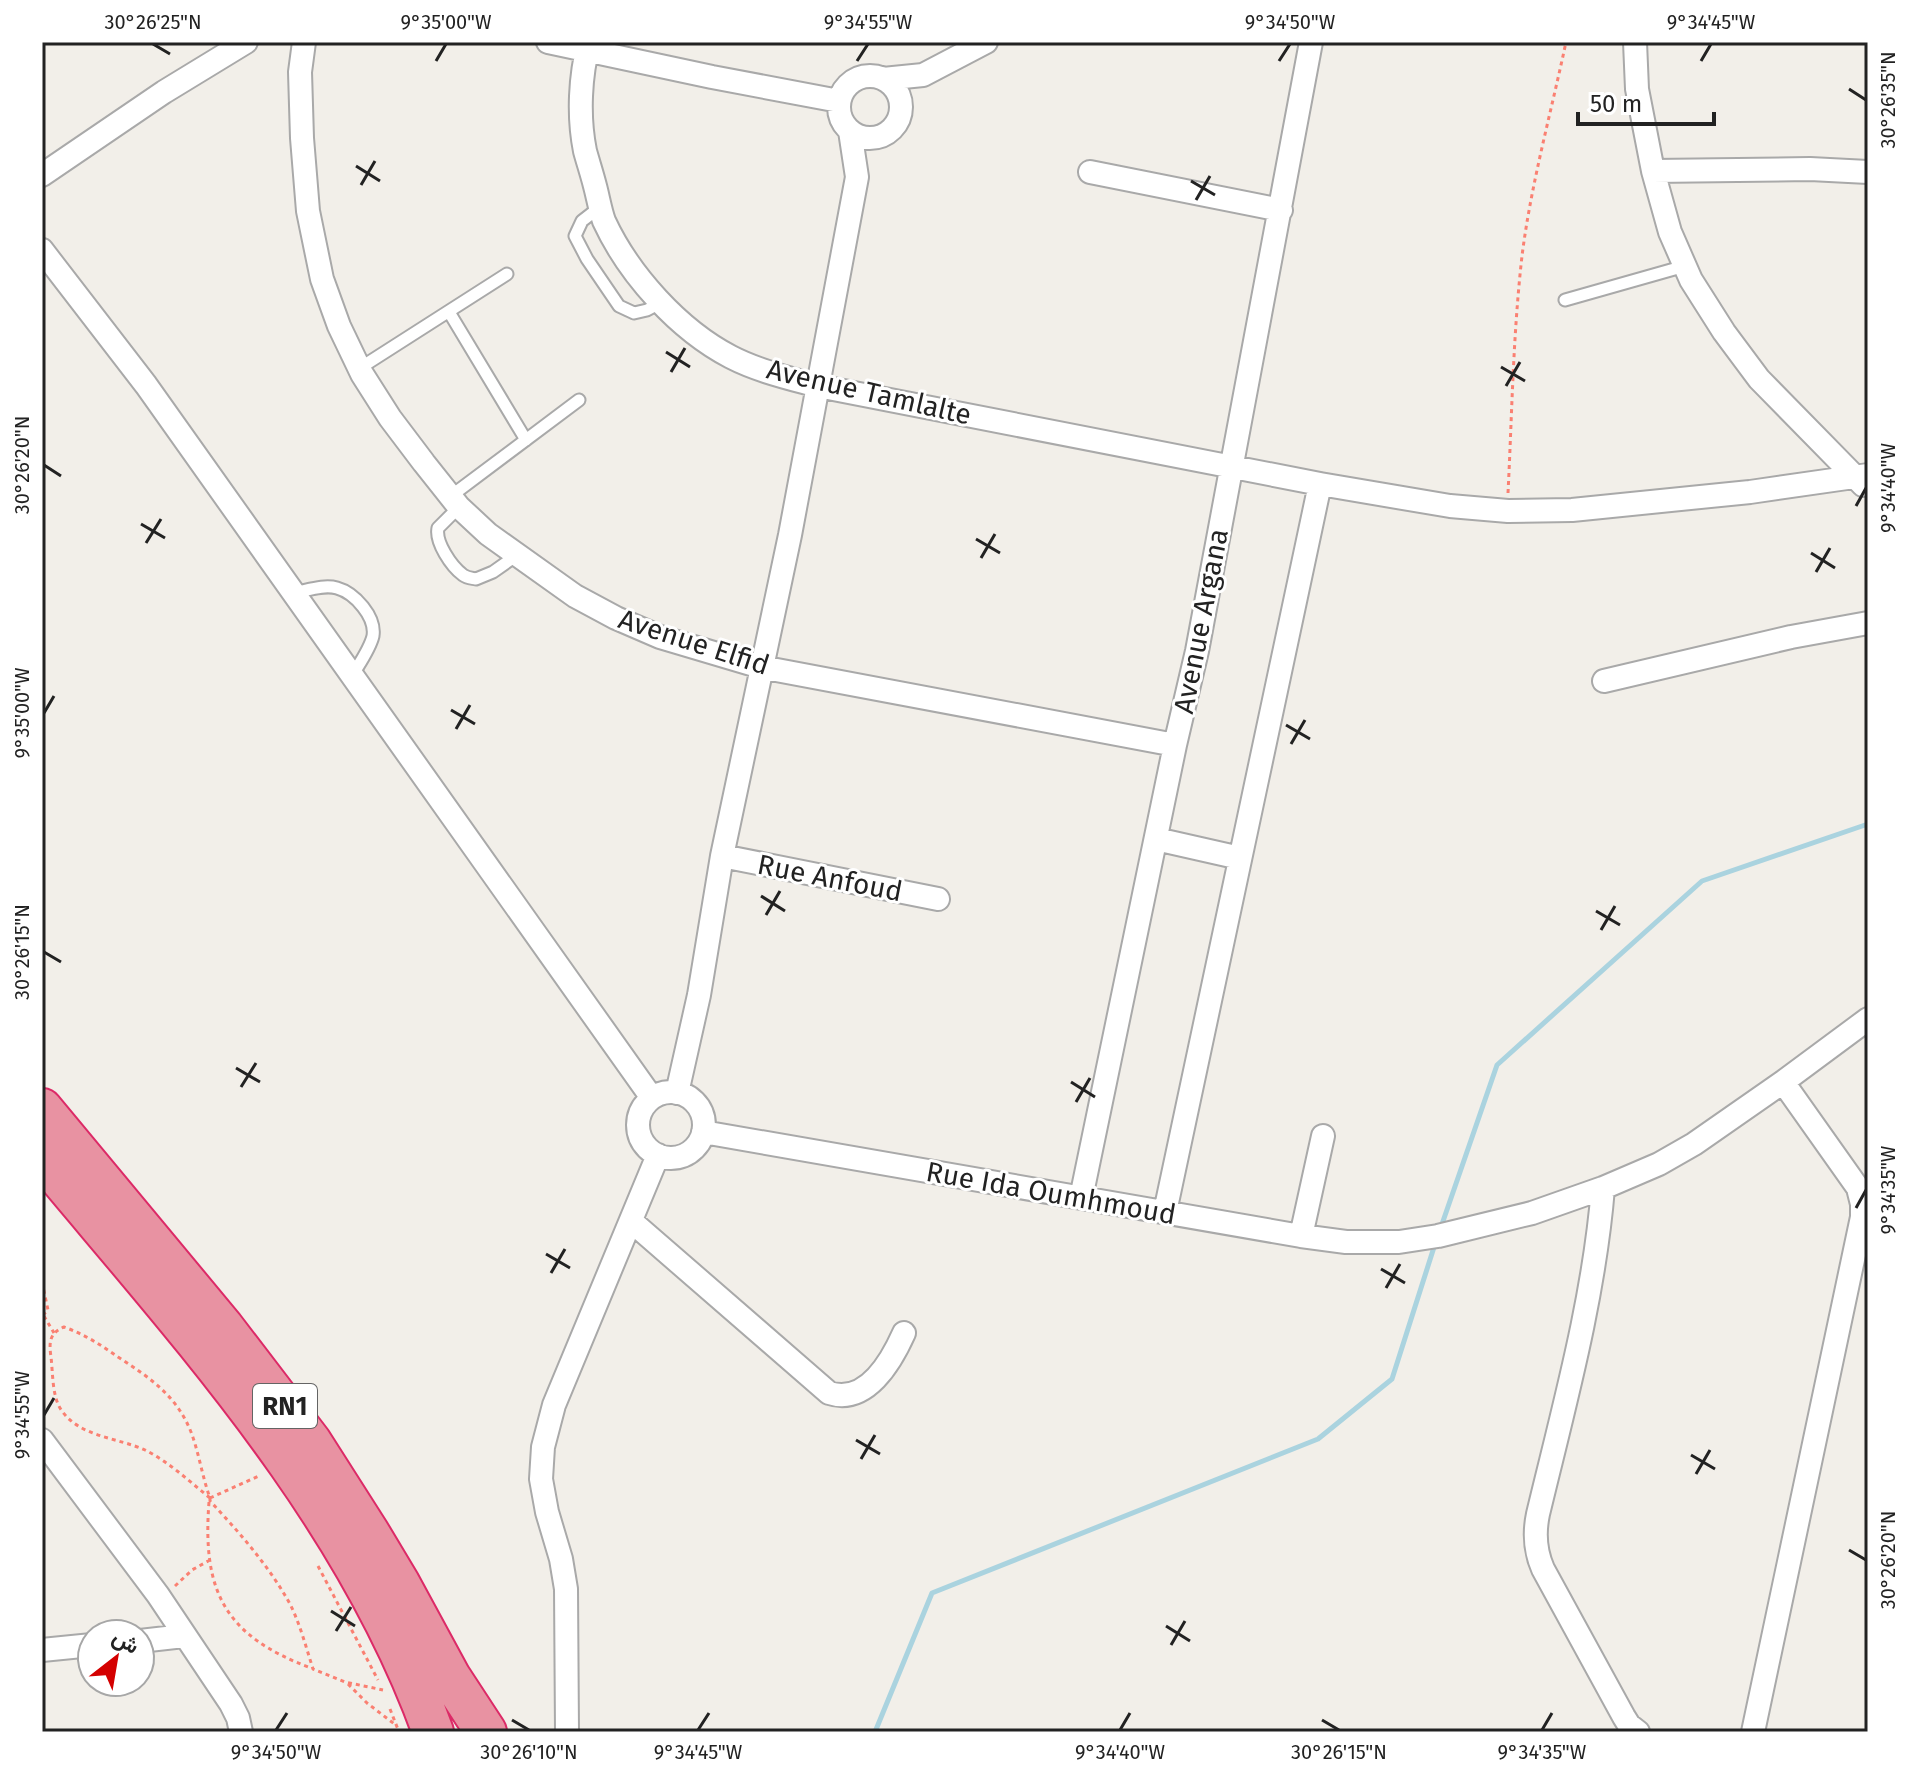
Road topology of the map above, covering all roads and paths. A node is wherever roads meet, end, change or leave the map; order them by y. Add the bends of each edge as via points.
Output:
1 (246, 42) edge
2 (304, 42) edge
3 (548, 42) edge
4 (986, 42) edge
5 (1311, 42) edge
6 (1566, 42) edge
7 (1635, 42) edge
8 (588, 46) edge
9 (923, 75) junction
10 (883, 79) junction
11 (839, 101) junction
12 (901, 108) junction
13 (850, 131) junction
14 (880, 137) junction
15 (1653, 171) junction
16 (1090, 172) dead end
17 (1868, 172) edge
18 (42, 175) edge
19 (857, 177) junction
20 (600, 206) junction
21 (1281, 210) junction
22 (42, 250) edge
23 (1685, 266) junction
24 (507, 274) dead end
25 (1565, 300) dead end
26 (662, 302) junction
27 (449, 312) junction
28 (360, 368) junction
29 (818, 386) junction
30 (579, 400) dead end
31 (526, 440) junction
32 (1231, 467) junction
33 (1864, 481) edge
34 (1320, 484) junction
35 (455, 501) junction
36 (1508, 511) junction
37 (517, 555) junction
38 (292, 593) junction
39 (1868, 623) edge
40 (761, 667) junction
41 (352, 676) junction
42 (1604, 681) dead end
43 (1175, 745) junction
44 (1156, 839) junction
45 (722, 856) junction
46 (1240, 858) junction
47 (938, 899) dead end
48 (1868, 1019) edge
49 (1783, 1082) junction
50 (677, 1093) junction
51 (652, 1098) junction
52 (42, 1109) edge
53 (703, 1132) junction
54 (1323, 1136) dead end
55 (658, 1155) junction
56 (42, 1157) edge
57 (1603, 1188) junction
58 (1081, 1198) junction
59 (1165, 1212) junction
60 (631, 1221) junction
61 (1301, 1236) junction
62 (42, 1282) edge
63 (43, 1316) edge
64 (54, 1333) junction
65 (904, 1333) dead end
66 (44, 1446) edge
67 (261, 1475) dead end
68 (210, 1498) junction
69 (210, 1560) junction
70 (317, 1563) dead end
71 (166, 1593) dead end
72 (184, 1636) junction
73 (156, 1639) edge
74 (76, 1647) edge
75 (42, 1650) edge
76 (313, 1669) junction
77 (450, 1677) junction
78 (345, 1682) junction
79 (387, 1702) dead end
80 (240, 1725) edge
81 (415, 1729) edge
82 (399, 1732) edge
83 (486, 1732) edge
84 (508, 1732) edge
85 (567, 1732) edge
86 (1638, 1732) edge
87 (1753, 1732) edge

1 - 18 street
2 - 28 street, Avenue Elfid via 301,125 308,211 322,279
3 - 8 street
4 - 9 street
5 - 21 street, Avenue Argana
6 - 36 path via 1522,256
7 - 15 street via 1637,89
8 - 11 street
8 - 20 street, Avenue Tamlalte via 580,118
9 - 10 street
9 - 12 street
10 - 11 street via 861,77 843,90
10 - 12 street via 893,86
11 - 13 street via 840,118
12 - 14 street via 895,126
13 - 14 street via 859,137
13 - 19 street
14 - 19 street
15 - 17 street
15 - 23 street
16 - 21 street
19 - 29 street
20 - 26 street, Avenue Tamlalte via 629,264
20 - 26 lane via 582,221 575,236 587,259 619,306 634,313
21 - 32 street, Avenue Argana
22 - 38 street via 146,385
23 - 25 lane
23 - 33 street via 1759,379
24 - 27 lane
26 - 29 street, Avenue Tamlalte via 732,357
27 - 28 lane
27 - 31 lane
28 - 35 street, Avenue Elfid via 390,418
29 - 32 street, Avenue Tamlalte
29 - 40 street
30 - 31 lane
31 - 35 lane
32 - 34 street, Avenue Tamlalte
32 - 43 street, Avenue Argana
33 - 36 street, Avenue Tamlalte via 1572,510
34 - 36 street, Avenue Tamlalte
34 - 46 street
35 - 37 street, Avenue Elfid
35 - 37 lane via 437,533 442,549 462,574 476,579
37 - 40 street, Avenue Elfid via 616,618
38 - 41 street
38 - 41 lane via 337,588 370,617 373,635
39 - 42 street
40 - 43 street, Avenue Elfid
40 - 45 street
41 - 51 street
43 - 44 street, Avenue Argana
44 - 46 street
44 - 58 street, Avenue Argana
45 - 47 street, Rue Anfoud
45 - 50 street
46 - 59 street
48 - 49 street, Rue Ida Oumhmoud
49 - 57 street, Rue Ida Oumhmoud via 1694,1144
49 - 87 street via 1858,1188 1862,1217
50 - 51 street
50 - 53 street via 696,1103
51 - 55 street via 638,1128 641,1140
52 - 77 highway, RN1 via 311,1442
53 - 55 street via 691,1152 681,1157
53 - 58 street, Rue Ida Oumhmoud
54 - 61 street
55 - 60 street
56 - 81 highway, RN1 via 239,1395 309,1493 393,1638
57 - 61 street, Rue Ida Oumhmoud via 1532,1213 1438,1236 1399,1242
57 - 86 street via 1590,1293 1535,1536 1543,1569 1624,1717
58 - 59 street, Rue Ida Oumhmoud
59 - 61 street, Rue Ida Oumhmoud
60 - 65 street via 829,1393 844,1396 864,1388 889,1361
60 - 85 street via 554,1405 543,1447 543,1494 566,1589
62 - 63 path via 48,1310
63 - 64 path
64 - 68 path via 64,1327 85,1335 150,1377 168,1395 191,1431
64 - 68 path via 49,1344 58,1404 68,1419 154,1455
66 - 72 street
67 - 68 path
68 - 69 path
68 - 76 path via 286,1598
69 - 71 path
69 - 76 path via 215,1587 238,1624 283,1656
70 - 78 path via 383,1690
72 - 73 street
72 - 80 street
74 - 75 street
76 - 78 path
77 - 83 highway, RN1
77 - 84 highway via 488,1704
78 - 81 path via 367,1703
79 - 81 path
81 - 82 path

